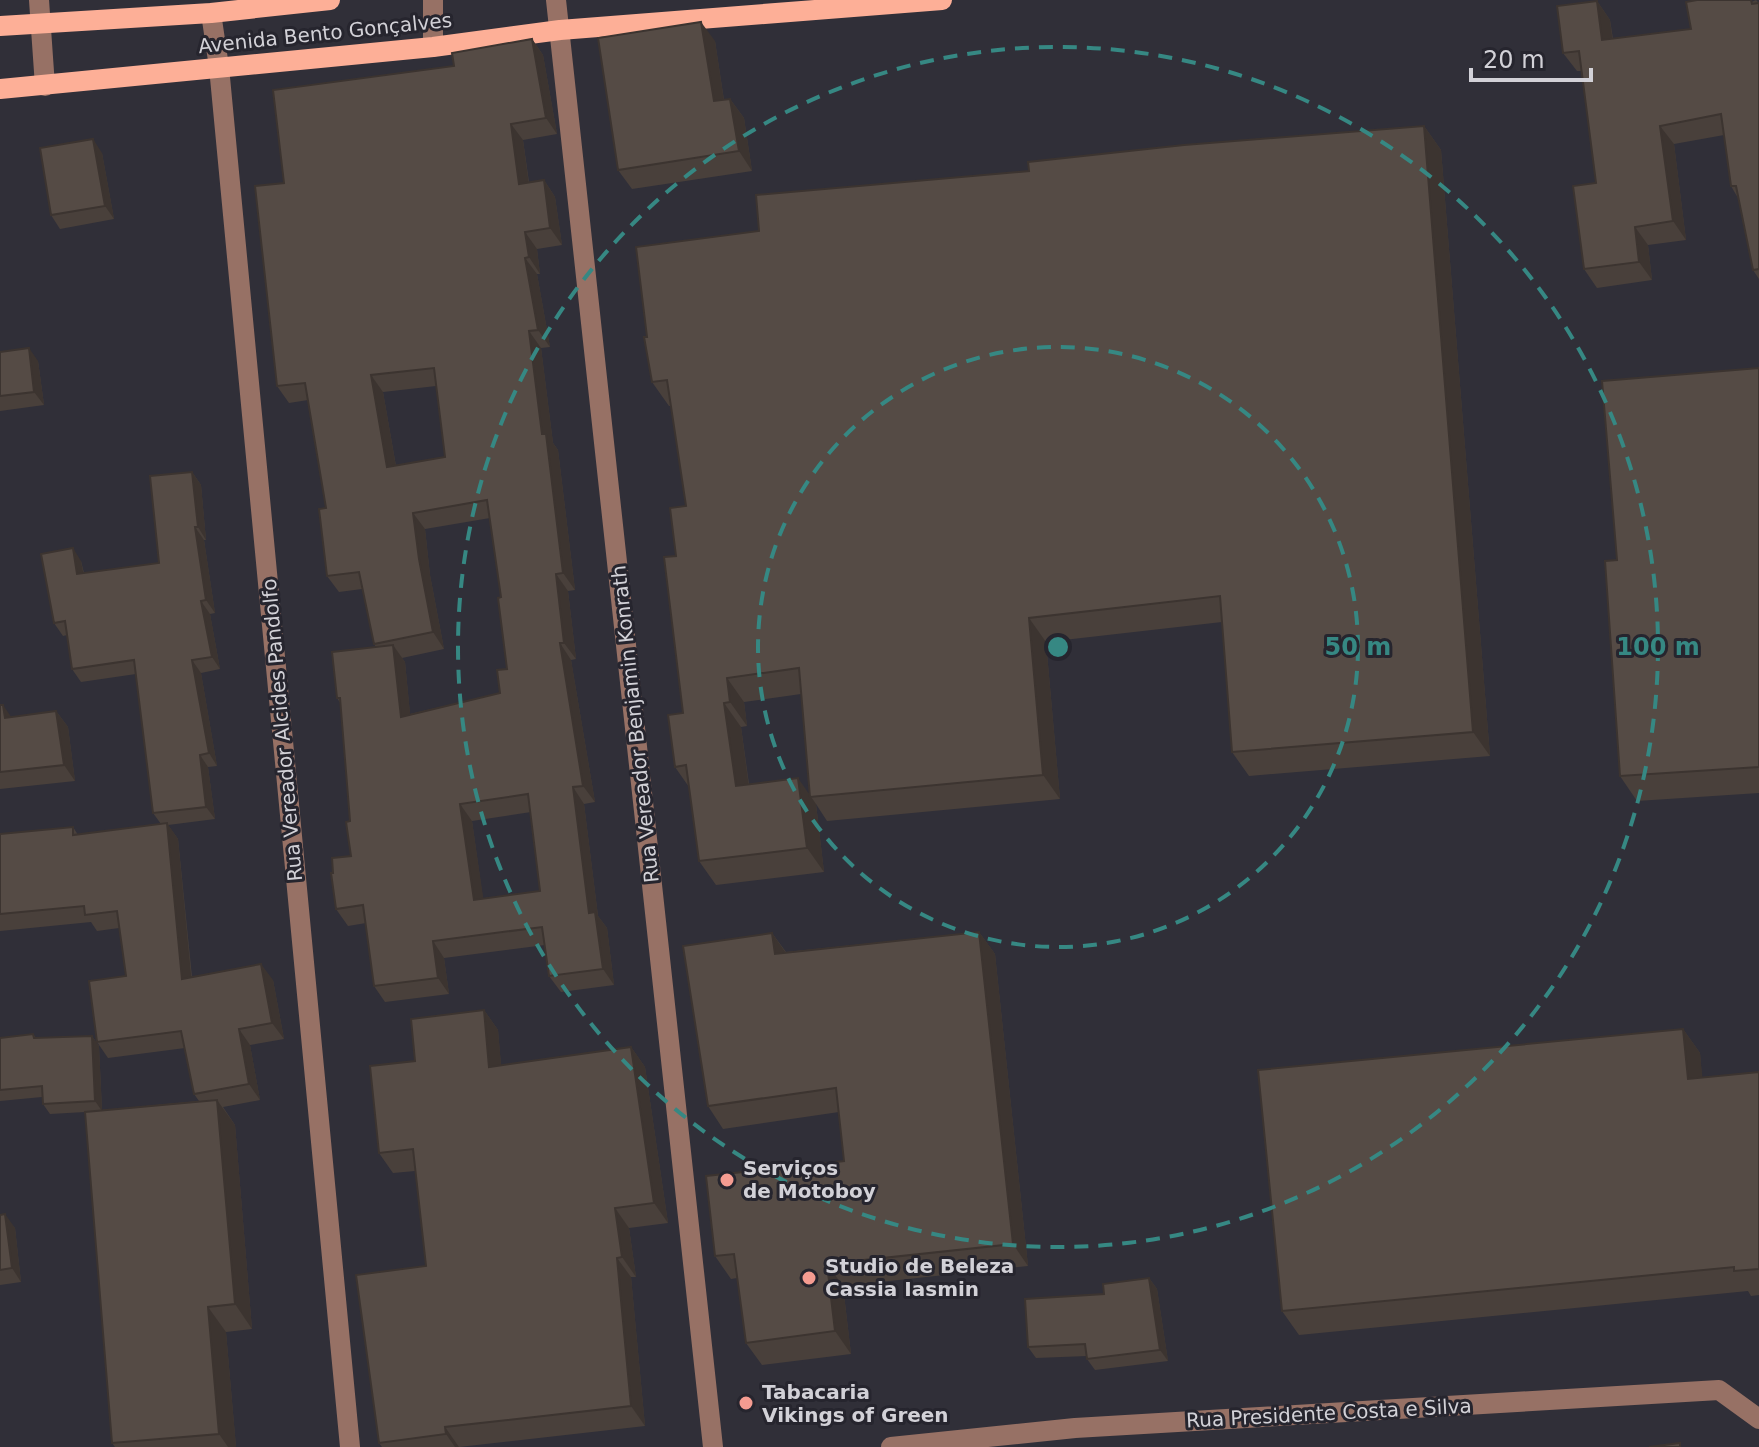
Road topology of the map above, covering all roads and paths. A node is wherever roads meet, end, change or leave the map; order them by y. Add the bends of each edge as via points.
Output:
1 (39, 0) edge
2 (330, 0) edge
3 (433, 0) edge
4 (556, 0) edge
5 (942, 0) edge
6 (858, 3) edge
7 (211, 13) junction
8 (40, 22) junction
9 (0, 26) edge
10 (560, 30) junction
11 (433, 47) junction
12 (219, 67) junction
13 (45, 86) junction
14 (0, 89) edge
15 (1759, 1419) edge
16 (1076, 1438) edge
17 (350, 1447) edge
18 (713, 1447) edge
19 (891, 1447) edge

1 - 8 street
2 - 7 main road, Avenida Bento Gonçalves
3 - 11 street
4 - 10 street, Rua Vereador Benjamin Konrath
5 - 6 main road, Avenida Bento Gonçalves
6 - 10 main road, Avenida Bento Gonçalves
7 - 8 main road, Avenida Bento Gonçalves
7 - 12 street, Rua Vereador Alcides Pandolfo
8 - 9 main road, Avenida Bento Gonçalves
8 - 13 street
10 - 11 main road, Avenida Bento Gonçalves
10 - 18 street, Rua Vereador Benjamin Konrath
11 - 12 main road, Avenida Bento Gonçalves
12 - 13 main road, Avenida Bento Gonçalves
12 - 17 street, Rua Vereador Alcides Pandolfo
13 - 14 main road, Avenida Bento Gonçalves
15 - 16 street, Rua Presidente Costa e Silva via 1719,1390
16 - 19 street, Rua Presidente Costa e Silva

